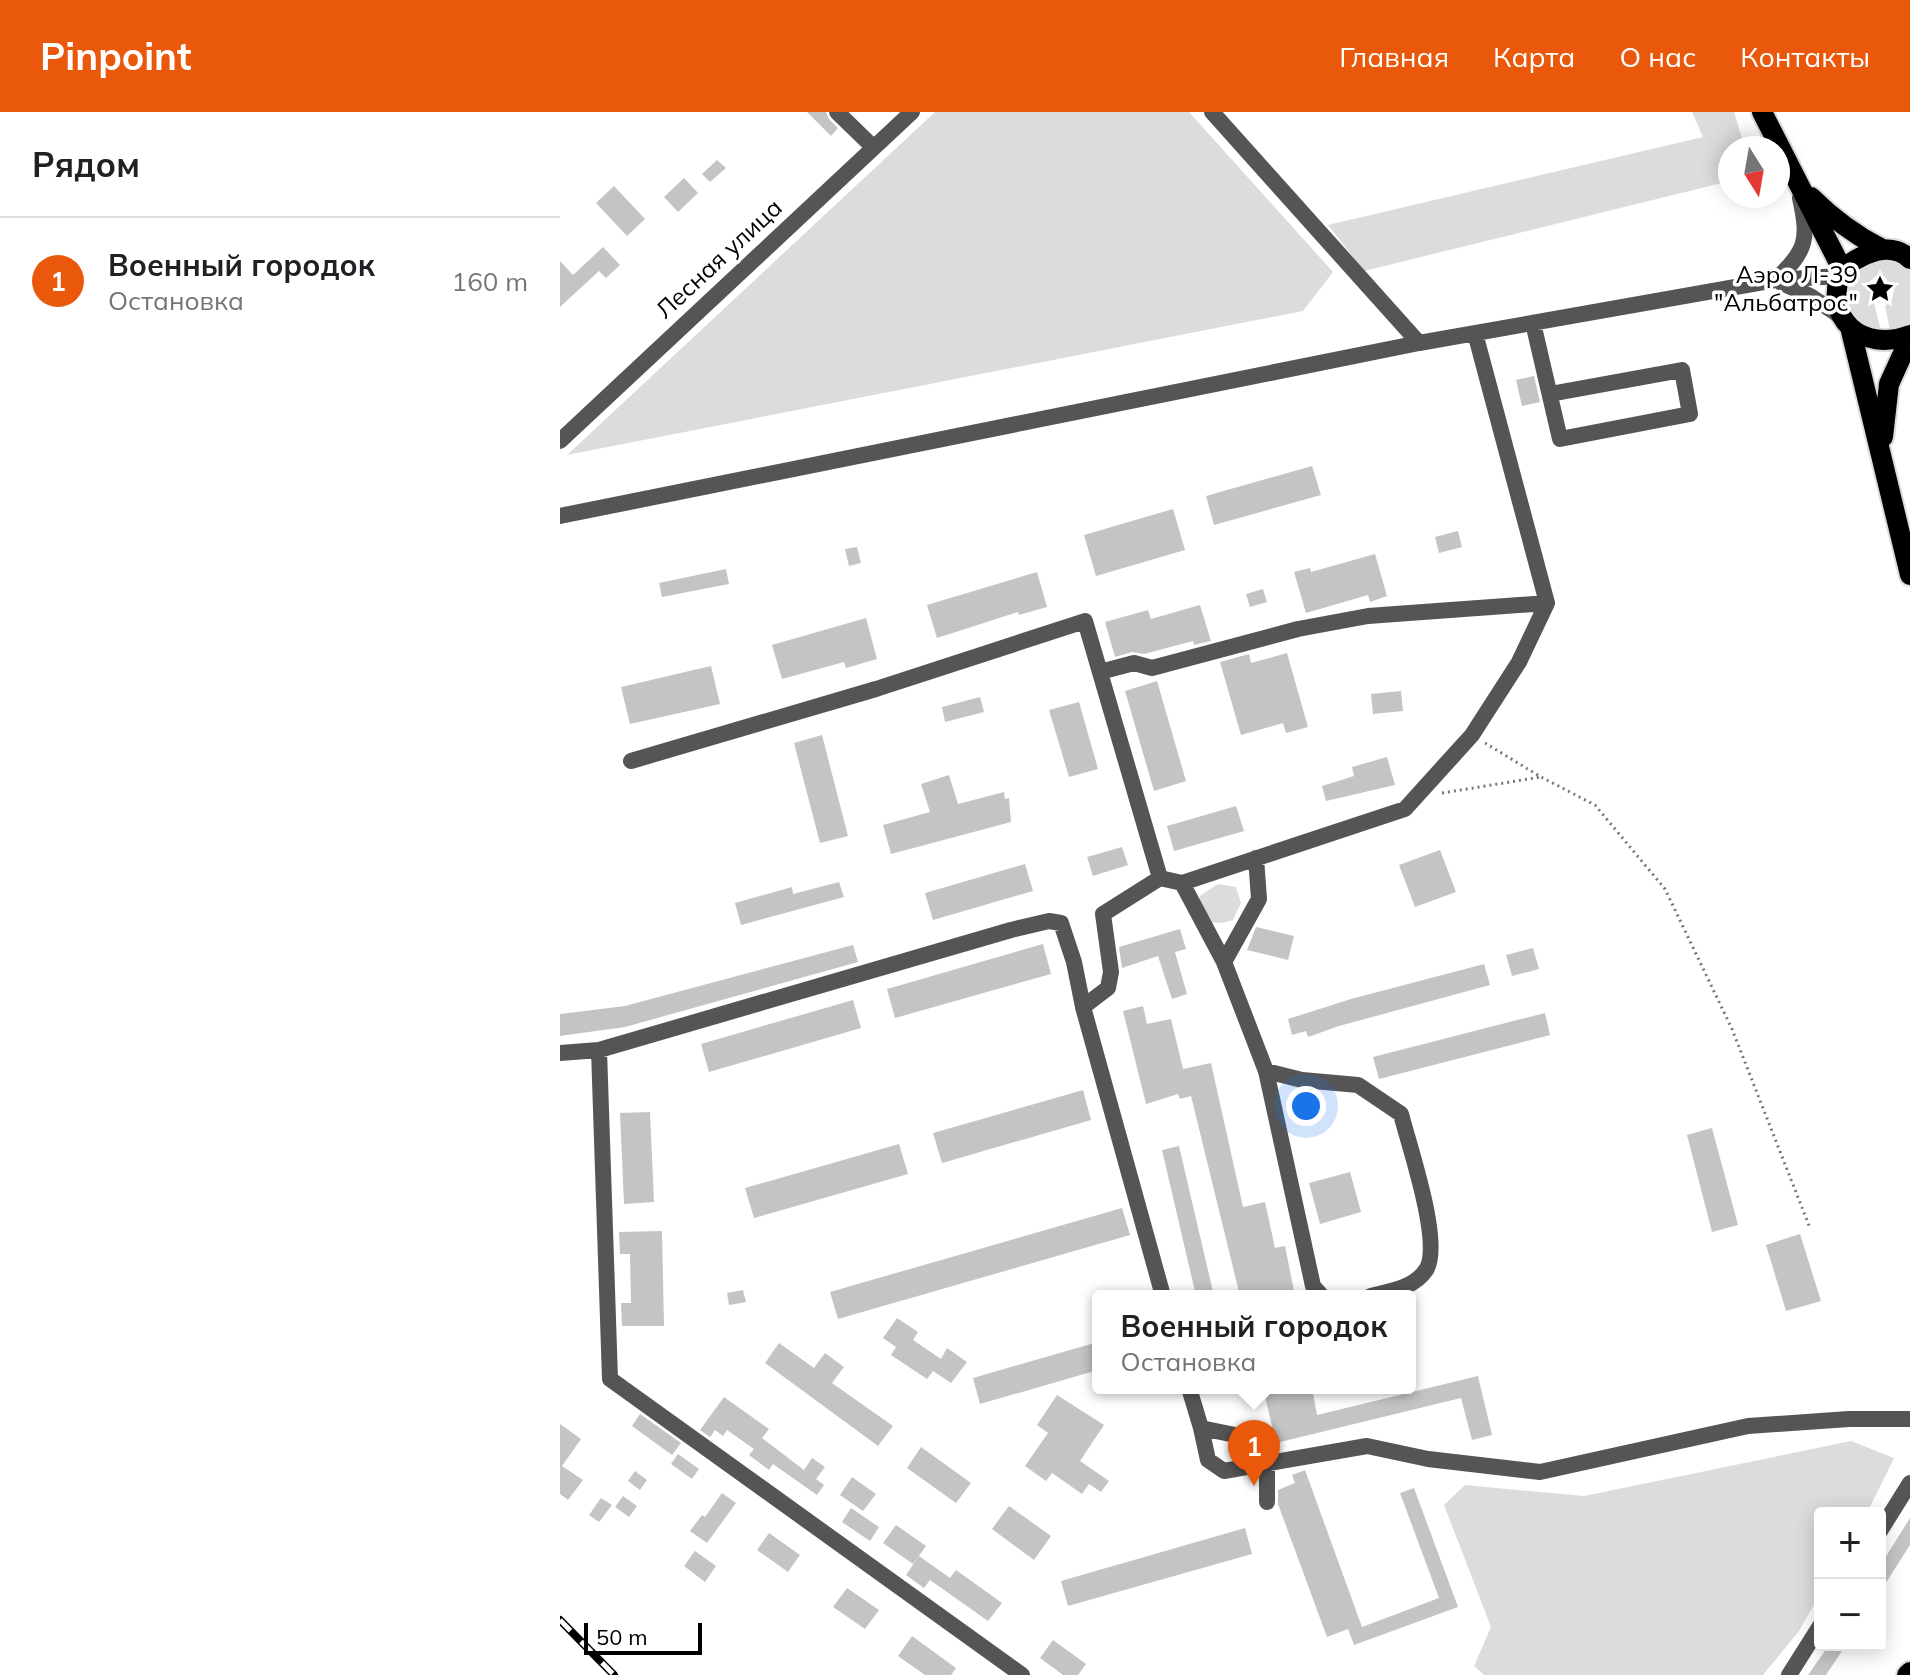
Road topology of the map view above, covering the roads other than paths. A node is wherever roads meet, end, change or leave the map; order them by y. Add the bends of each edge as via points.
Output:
1 (837, 112) edge
2 (912, 112) edge
3 (1212, 112) edge
4 (1762, 112) edge
5 (873, 147) junction
6 (1797, 183) junction
7 (1882, 249) junction
8 (1908, 255) edge
9 (1840, 272) junction
10 (1775, 280) junction
11 (1533, 323) junction
12 (1847, 324) junction
13 (1475, 333) junction
14 (1910, 336) edge
15 (1419, 343) junction
16 (1550, 394) junction
17 (560, 441) edge
18 (1881, 456) junction
19 (560, 516) edge
20 (1910, 575) edge
21 (1547, 603) junction
22 (1100, 672) junction
23 (631, 761) dead end
24 (1256, 858) junction
25 (1160, 878) junction
26 (1182, 883) junction
27 (1224, 962) junction
28 (1083, 1007) junction
29 (599, 1050) junction
30 (560, 1053) edge
31 (1266, 1071) junction
32 (1161, 1290) edge
33 (1317, 1290) edge
34 (1398, 1290) edge
35 (1191, 1394) edge
36 (1910, 1419) edge
37 (1201, 1428) junction
38 (1267, 1463) junction
39 (1910, 1483) edge
40 (1267, 1502) dead end
41 (1886, 1521) edge
42 (1814, 1635) edge
43 (1022, 1675) edge
44 (1789, 1675) edge

1 - 5 street
2 - 5 street, Лесная улица
3 - 15 street
4 - 6 main road
5 - 17 street, Лесная улица
6 - 7 main road via 1826,212
6 - 9 main road
6 - 10 street via 1807,229 1803,250
7 - 8 main road
7 - 9 main road via 1859,256
9 - 10 street
9 - 12 main road via 1836,297
10 - 11 street
10 - 12 street via 1810,296
11 - 13 street
11 - 16 street
12 - 14 main road via 1872,341
12 - 18 main road
13 - 15 street
13 - 21 street
14 - 18 main road via 1889,384
15 - 19 street
16 - 16 street via 1560,439 1690,414 1682,370
18 - 20 main road
21 - 22 street via 1368,616 1152,668 1134,663
21 - 24 street via 1519,662 1472,735 1405,809
22 - 23 street via 1085,621
22 - 25 street
24 - 26 street
24 - 27 street via 1259,899
25 - 26 street
25 - 28 street via 1103,914 1111,972 1108,988
26 - 27 street
27 - 31 street
28 - 29 street via 1061,923 1049,921
28 - 32 street
29 - 30 street
29 - 43 street via 610,1379
31 - 33 street
31 - 34 street via 1358,1085 1401,1114 1430,1228 1431,1258 1425,1271
35 - 37 street
36 - 38 street via 1748,1426 1540,1472 1367,1446
37 - 38 street via 1235,1435
37 - 38 street via 1208,1460 1224,1471
38 - 40 street
39 - 41 street
42 - 44 street

